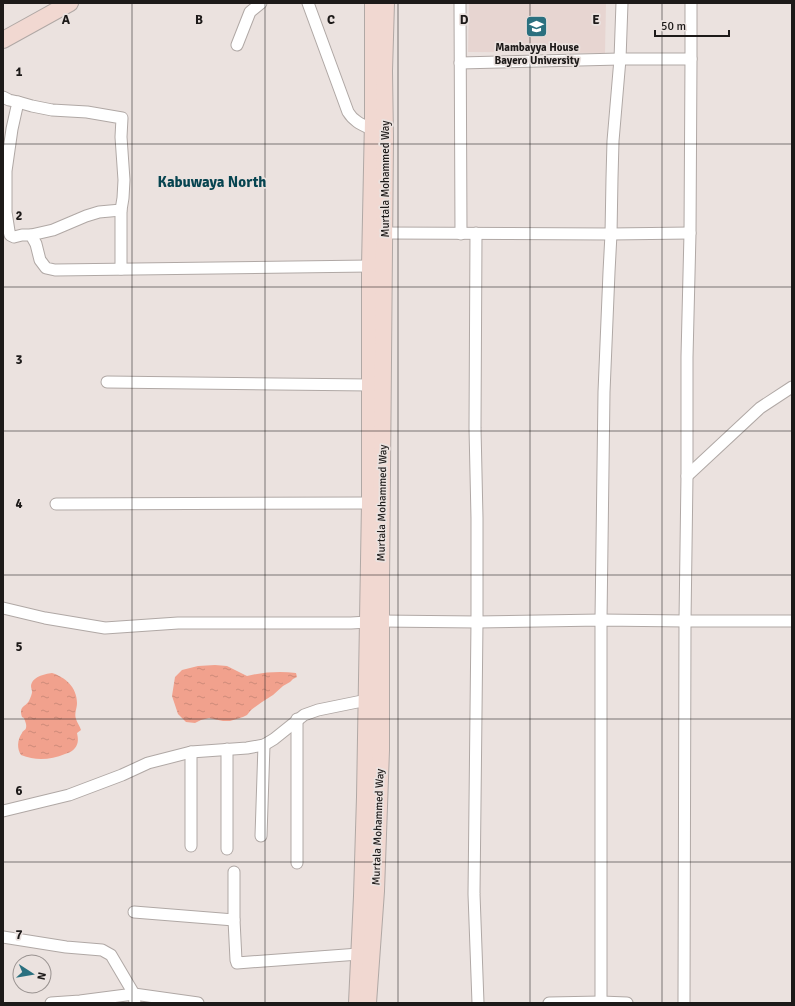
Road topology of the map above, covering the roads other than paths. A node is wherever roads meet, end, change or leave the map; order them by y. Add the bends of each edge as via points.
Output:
1 (70, 3) edge
2 (261, 3) edge
3 (308, 3) edge
4 (373, 3) edge
5 (386, 3) edge
6 (460, 3) edge
7 (622, 3) edge
8 (691, 3) edge
9 (3, 40) edge
10 (237, 45) dead end
11 (620, 59) junction
12 (691, 59) junction
13 (460, 63) junction
14 (3, 97) edge
15 (18, 102) junction
16 (373, 130) junction
17 (121, 210) junction
18 (384, 233) junction
19 (476, 233) junction
20 (690, 233) junction
21 (461, 234) junction
22 (611, 234) junction
23 (32, 236) junction
24 (370, 266) junction
25 (121, 269) junction
26 (107, 382) dead end
27 (370, 385) junction
28 (792, 387) edge
29 (687, 476) junction
30 (370, 503) junction
31 (56, 504) dead end
32 (3, 608) edge
33 (601, 620) junction
34 (374, 621) junction
35 (792, 621) edge
36 (477, 622) junction
37 (685, 622) junction
38 (367, 700) junction
39 (297, 719) junction
40 (264, 745) junction
41 (227, 749) junction
42 (191, 752) junction
43 (3, 811) edge
44 (261, 836) dead end
45 (191, 846) dead end
46 (227, 849) dead end
47 (297, 863) dead end
48 (234, 872) dead end
49 (134, 912) dead end
50 (234, 920) junction
51 (3, 937) edge
52 (358, 954) junction
53 (134, 999) edge
54 (601, 1002) edge
55 (51, 1003) edge
56 (198, 1003) edge
57 (356, 1003) edge
58 (368, 1003) edge
59 (478, 1003) edge
60 (549, 1003) edge
61 (627, 1003) edge
62 (684, 1003) edge

1 - 9 main road
2 - 10 street via 250,12
3 - 16 street via 348,112 356,122
4 - 16 main road, Murtala Mohammed Way
5 - 18 main road, Murtala Mohammed Way
6 - 13 street
7 - 11 street
8 - 12 street
11 - 12 street
11 - 13 street
11 - 22 street via 613,141
12 - 20 street
13 - 21 street
14 - 15 street
15 - 17 street via 52,110 88,112 122,118 124,198
15 - 23 street via 6,171 6,212 10,235
16 - 24 main road, Murtala Mohammed Way
17 - 23 street via 86,216
17 - 25 street
18 - 21 street
18 - 34 main road, Murtala Mohammed Way via 381,583
19 - 21 street
19 - 22 street
19 - 36 street
20 - 22 street
20 - 29 street
22 - 33 street via 604,392
23 - 25 street via 40,260 46,268
24 - 25 street
24 - 27 main road, Murtala Mohammed Way
26 - 27 street
27 - 30 main road, Murtala Mohammed Way
28 - 29 street via 760,408
29 - 37 street
30 - 31 street
30 - 34 main road, Murtala Mohammed Way
32 - 34 street via 105,628 178,623
33 - 36 street
33 - 37 street
33 - 54 street
34 - 36 street
34 - 38 main road, Murtala Mohammed Way
34 - 58 main road, Murtala Mohammed Way via 381,750 376,891
35 - 37 street
36 - 59 street via 474,894
37 - 62 street
38 - 39 street via 318,710
38 - 52 main road, Murtala Mohammed Way
39 - 40 street
39 - 47 street
40 - 41 street
40 - 44 street
41 - 42 street
41 - 46 street
42 - 43 street via 148,763 69,795
42 - 45 street
48 - 50 street
49 - 50 street
50 - 52 street via 237,963
51 - 53 street via 107,952
52 - 57 main road, Murtala Mohammed Way
53 - 55 street
53 - 56 street
54 - 60 street
54 - 61 street

